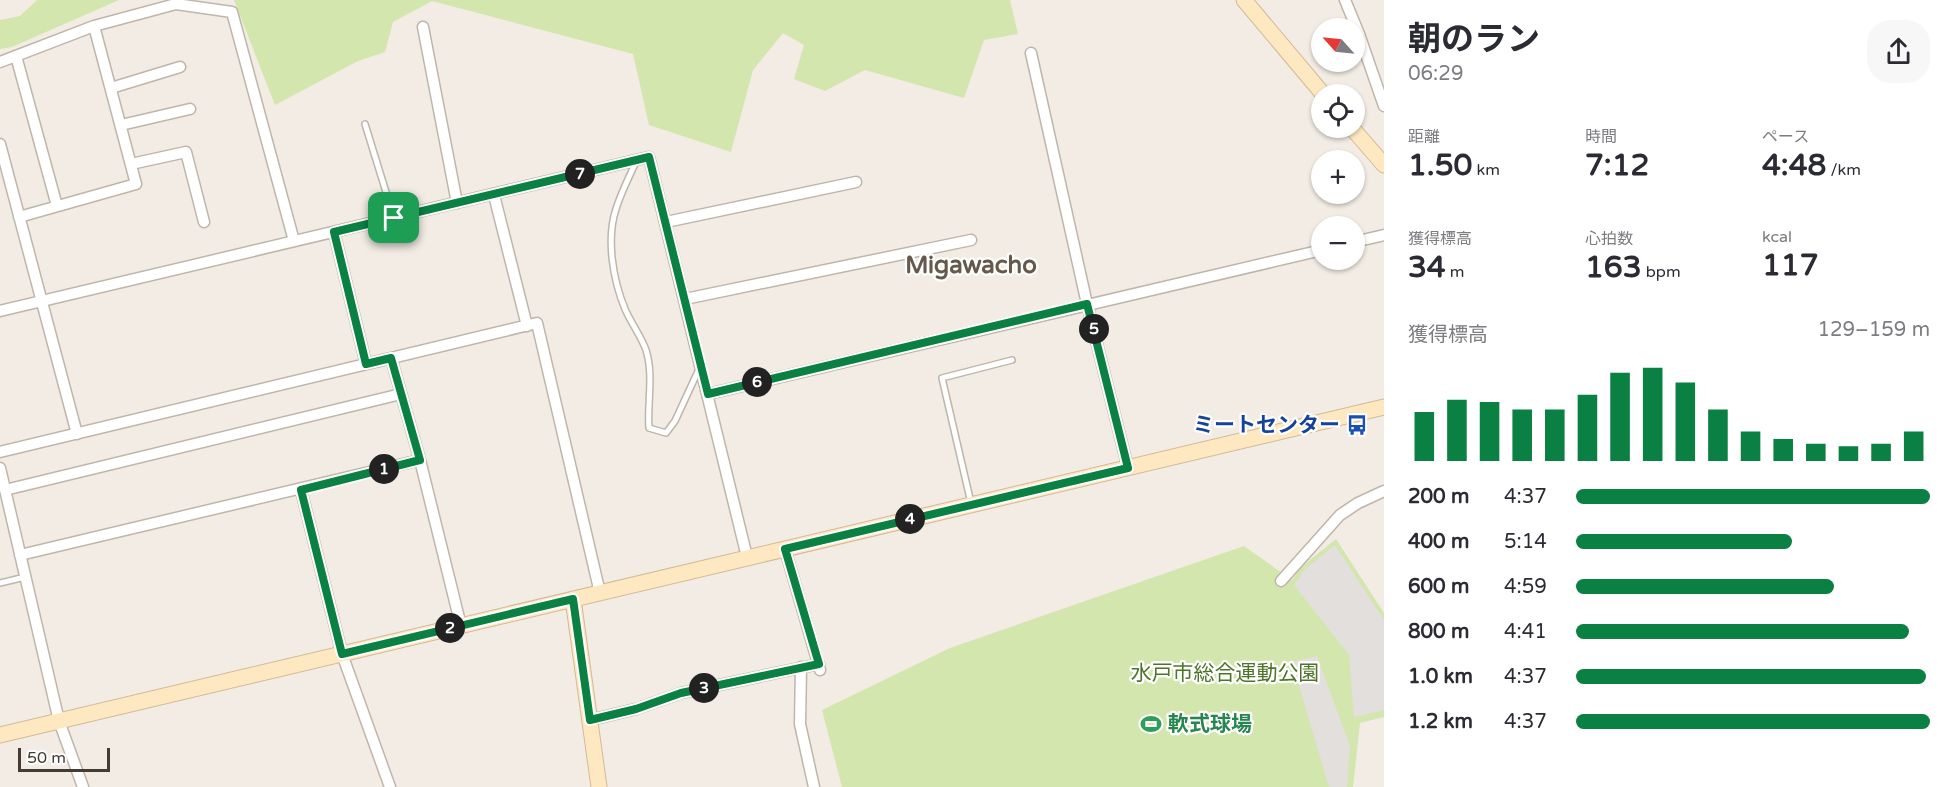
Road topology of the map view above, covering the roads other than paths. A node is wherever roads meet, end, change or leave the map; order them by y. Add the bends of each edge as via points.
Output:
1 (1244, 0) edge
2 (1345, 0) edge
3 (94, 26) junction
4 (423, 27) dead end
5 (1031, 53) dead end
6 (16, 56) junction
7 (0, 62) edge
8 (180, 67) dead end
9 (1315, 84) edge
10 (111, 88) junction
11 (1384, 106) edge
12 (190, 109) dead end
13 (365, 124) dead end
14 (121, 125) junction
15 (1361, 138) edge
16 (0, 144) edge
17 (636, 160) junction
18 (131, 164) junction
19 (1384, 165) edge
20 (856, 182) dead end
21 (494, 195) junction
22 (458, 203) junction
23 (57, 206) junction
24 (19, 217) junction
25 (394, 218) junction
26 (204, 222) dead end
27 (666, 222) junction
28 (334, 232) junction
29 (1384, 235) edge
30 (1365, 239) edge
31 (971, 240) dead end
32 (294, 241) junction
33 (1311, 253) edge
34 (685, 299) junction
35 (41, 300) junction
36 (1087, 304) junction
37 (0, 311) edge
38 (527, 326) junction
39 (391, 358) junction
40 (1012, 360) dead end
41 (366, 364) junction
42 (700, 364) junction
43 (401, 394) junction
44 (708, 394) junction
45 (1384, 407) edge
46 (76, 434) junction
47 (0, 452) edge
48 (420, 460) junction
49 (0, 468) edge
50 (1128, 468) junction
51 (5, 490) junction
52 (301, 490) junction
53 (1384, 491) edge
54 (972, 505) junction
55 (785, 549) junction
56 (20, 555) junction
57 (747, 557) junction
58 (25, 577) junction
59 (1281, 581) dead end
60 (0, 583) edge
61 (600, 593) junction
62 (573, 599) junction
63 (461, 626) junction
64 (342, 654) junction
65 (801, 667) junction
66 (590, 720) junction
67 (59, 721) junction
68 (0, 735) edge
69 (83, 787) edge
70 (390, 787) edge
71 (599, 787) edge
72 (814, 787) edge

1 - 9 street
2 - 11 street
3 - 6 street
3 - 10 street
3 - 32 street via 176,4 232,12
4 - 22 street
5 - 36 street
6 - 7 street
6 - 23 street
8 - 10 street
10 - 14 street
12 - 14 street
13 - 25 lane
14 - 18 street
15 - 19 street
16 - 24 street
17 - 21 street
17 - 27 street via 649,157
17 - 42 lane via 615,210 611,235 615,276 624,307 646,350 651,385 647,403 649,428 666,433
18 - 23 street via 136,184
18 - 26 street via 186,152
20 - 27 street
21 - 22 street
21 - 38 street
22 - 25 street
23 - 24 street
24 - 35 street
25 - 28 street
27 - 34 street
28 - 32 street
28 - 41 street
29 - 30 street
31 - 34 street
32 - 35 street
33 - 36 street
34 - 42 street
35 - 37 street
35 - 46 street
36 - 44 street
36 - 50 street
38 - 39 street
38 - 61 street via 537,323
39 - 41 street
39 - 43 street
40 - 54 lane via 942,378
41 - 46 street
42 - 44 street
43 - 48 street
43 - 51 street
44 - 57 street
45 - 50 street
46 - 47 street
48 - 52 street
48 - 63 street
49 - 51 street
50 - 54 street
51 - 56 street
52 - 56 street
52 - 64 street
53 - 59 street via 1340,515
54 - 55 street
55 - 57 street
55 - 65 street via 819,667
56 - 58 street
57 - 61 street
58 - 60 lane
58 - 67 street
61 - 62 street
62 - 63 street
62 - 66 street
63 - 64 street
64 - 67 street
64 - 70 street
65 - 66 street via 681,693
65 - 72 street via 800,724
66 - 71 street
67 - 68 street
67 - 69 street

